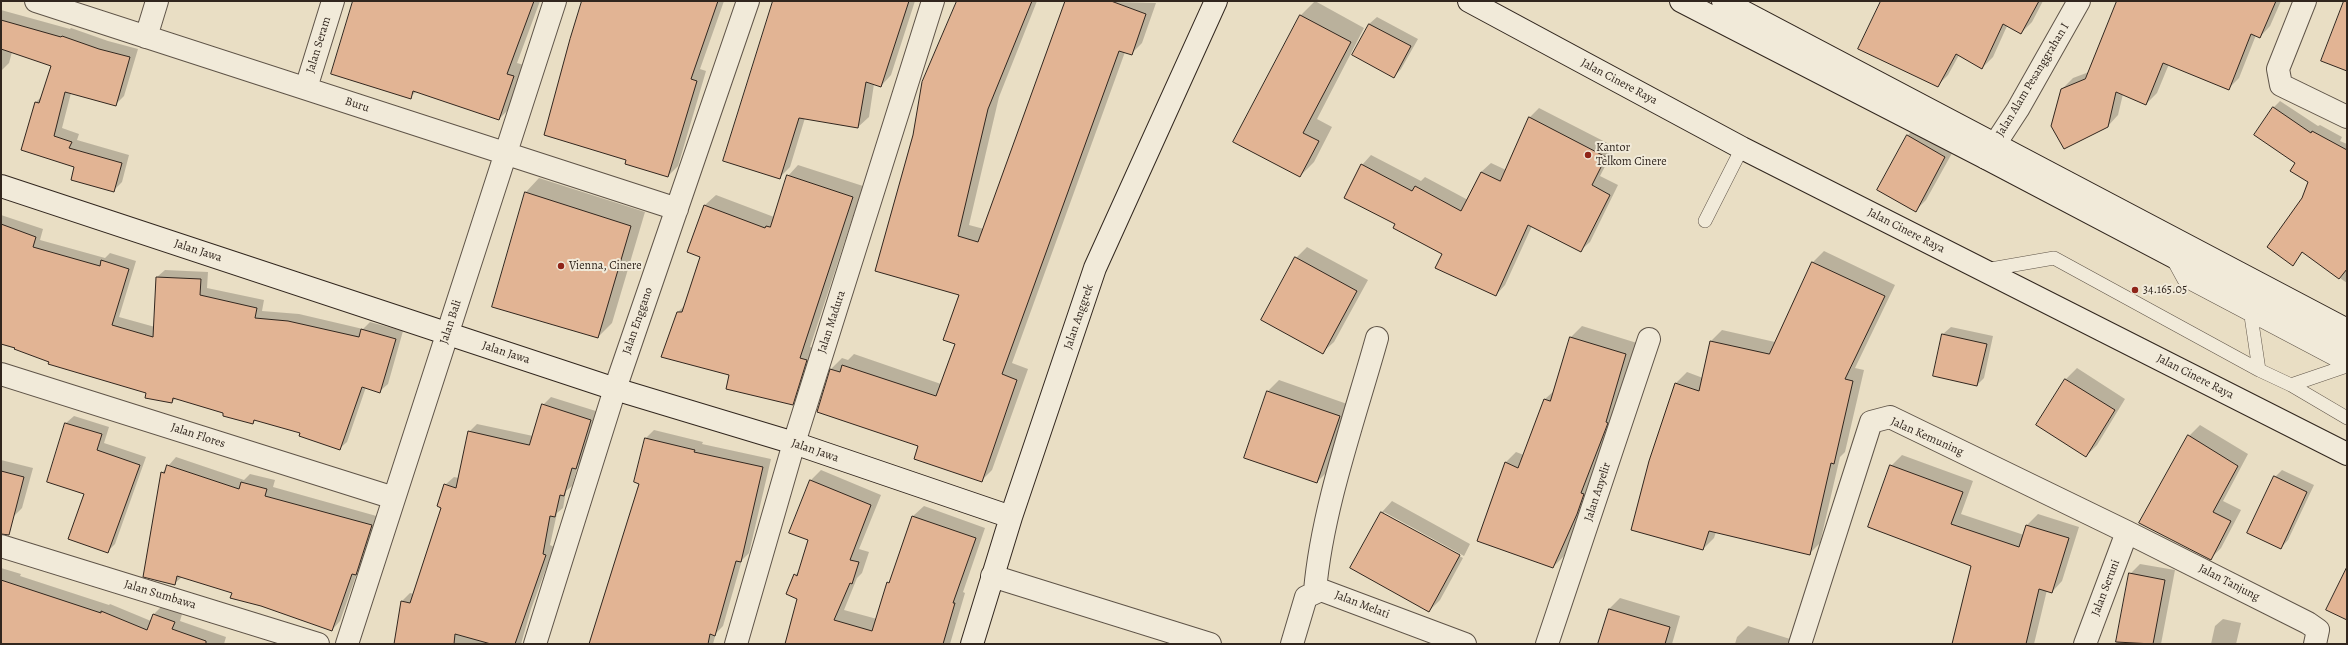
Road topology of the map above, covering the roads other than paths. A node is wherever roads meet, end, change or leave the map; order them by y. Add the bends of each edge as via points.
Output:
1 (36, 1) edge
2 (157, 1) edge
3 (333, 1) edge
4 (555, 1) edge
5 (748, 1) edge
6 (933, 1) edge
7 (1469, 1) edge
8 (1681, 1) edge
9 (1723, 1) edge
10 (2079, 1) edge
11 (2305, 1) edge
12 (1210, 3) edge
13 (146, 37) junction
14 (306, 88) junction
15 (2347, 117) edge
16 (1742, 148) junction
17 (1991, 150) junction
18 (506, 153) junction
19 (1, 186) edge
20 (677, 208) junction
21 (1705, 221) dead end
22 (2170, 254) junction
23 (1983, 270) junction
24 (2251, 316) junction
25 (2347, 330) edge
26 (448, 334) junction
27 (1377, 338) dead end
28 (1649, 339) dead end
29 (2347, 348) edge
30 (2347, 366) edge
31 (2260, 370) junction
32 (1, 374) edge
33 (2291, 385) junction
34 (615, 388) junction
35 (2347, 418) edge
36 (794, 443) junction
37 (2347, 454) edge
38 (394, 498) junction
39 (1011, 517) junction
40 (2127, 532) junction
41 (1, 546) edge
42 (992, 576) junction
43 (1315, 591) junction
44 (318, 644) edge
45 (347, 644) edge
46 (535, 644) edge
47 (736, 644) edge
48 (972, 644) edge
49 (1210, 644) edge
50 (1292, 644) edge
51 (1465, 644) edge
52 (1547, 644) edge
53 (1800, 644) edge
54 (2085, 644) edge
55 (2315, 644) edge

1 - 13 street, Buru
2 - 13 street
3 - 14 street, Jalan Seram
4 - 18 street, Jalan Bali
5 - 20 street, Jalan Enggano
6 - 36 street, Jalan Madura
7 - 16 street, Jalan Cinere Raya
8 - 17 street
9 - 17 street
10 - 17 street, Jalan Alam Pesanggrahan I via 2018,109
11 - 15 street via 2278,69 2281,85
12 - 39 street, Jalan Anggrek via 1095,268
13 - 14 street, Buru
14 - 18 street, Buru
16 - 21 lane
16 - 23 street, Jalan Cinere Raya
17 - 22 street
17 - 25 street
18 - 20 street, Buru
18 - 26 street, Jalan Bali
19 - 26 street, Jalan Jawa
20 - 34 street, Jalan Enggano
22 - 24 lane via 2184,280
22 - 29 street
23 - 31 lane via 2054,258
23 - 37 street, Jalan Cinere Raya
24 - 30 lane
24 - 31 lane
26 - 34 street, Jalan Jawa
26 - 38 street, Jalan Bali
27 - 43 street via 1335,486 1316,569
28 - 52 street, Jalan Anyelir
30 - 33 lane
31 - 33 lane
32 - 38 street, Jalan Flores
33 - 35 lane
34 - 36 street, Jalan Jawa
34 - 46 street, Jalan Enggano
36 - 39 street, Jalan Jawa
36 - 47 street, Jalan Madura
38 - 45 street, Jalan Bali
39 - 42 street, Jalan Anggrek
40 - 53 street, Jalan Kemuning via 1890,417 1871,422
40 - 54 street, Jalan Seruni
40 - 55 street, Jalan Tanjung via 2308,623 2318,630
41 - 44 street, Jalan Sumbawa
42 - 48 street, Jalan Anggrek
42 - 49 street
43 - 50 street via 1306,597
43 - 51 street, Jalan Melati via 1325,591

